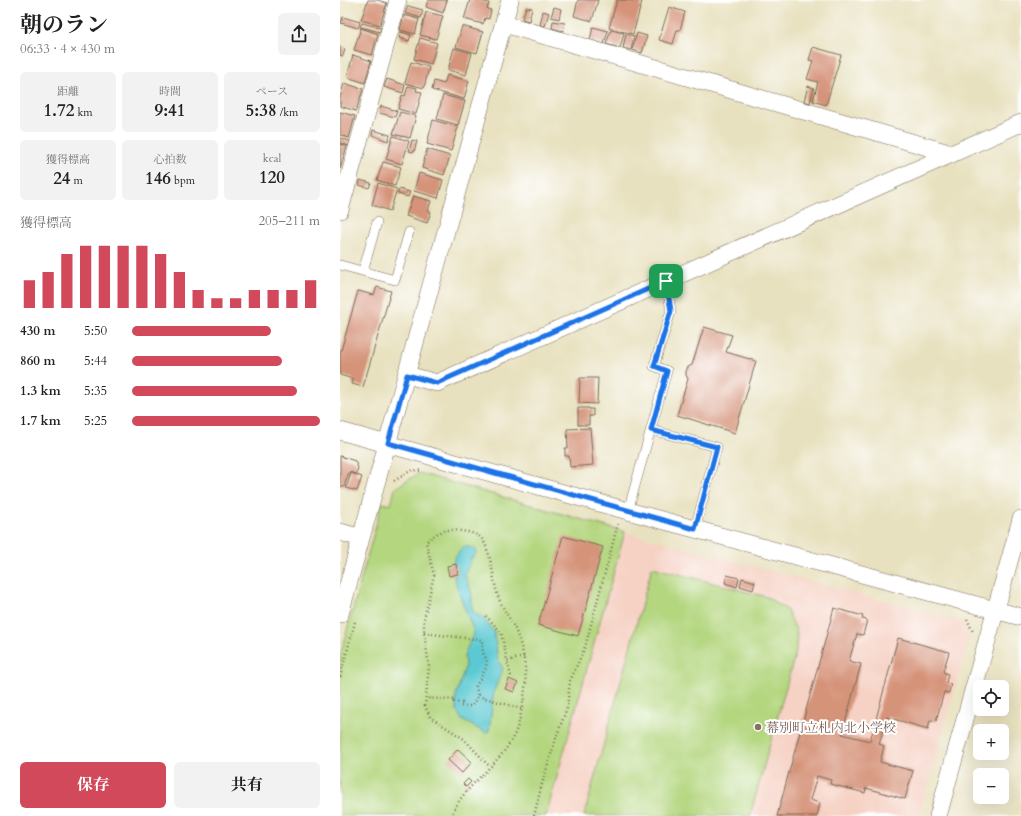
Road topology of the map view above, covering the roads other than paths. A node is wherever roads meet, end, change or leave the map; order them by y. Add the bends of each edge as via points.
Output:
1 (398, 0) edge
2 (510, 0) edge
3 (504, 24) junction
4 (1021, 123) edge
5 (952, 154) junction
6 (340, 210) edge
7 (377, 222) dead end
8 (410, 232) dead end
9 (340, 265) edge
10 (362, 271) junction
11 (666, 281) junction
12 (407, 375) junction
13 (651, 430) junction
14 (340, 431) edge
15 (388, 443) junction
16 (627, 518) junction
17 (1021, 519) edge
18 (695, 529) junction
19 (340, 532) edge
20 (361, 538) junction
21 (996, 610) junction
22 (348, 615) edge
23 (1021, 617) edge
24 (938, 816) edge

1 - 6 street
2 - 3 street
3 - 5 street
3 - 12 street
4 - 5 street
5 - 11 street
7 - 10 lane
8 - 10 lane via 395,280
9 - 10 lane
11 - 12 street via 437,383
11 - 13 lane via 671,311 654,366 667,371
12 - 15 street
13 - 16 lane
13 - 18 lane via 717,447
14 - 15 street
15 - 16 street
15 - 20 street
16 - 18 street
17 - 21 street
18 - 21 street
19 - 20 street
20 - 22 street
21 - 23 street
21 - 24 street

